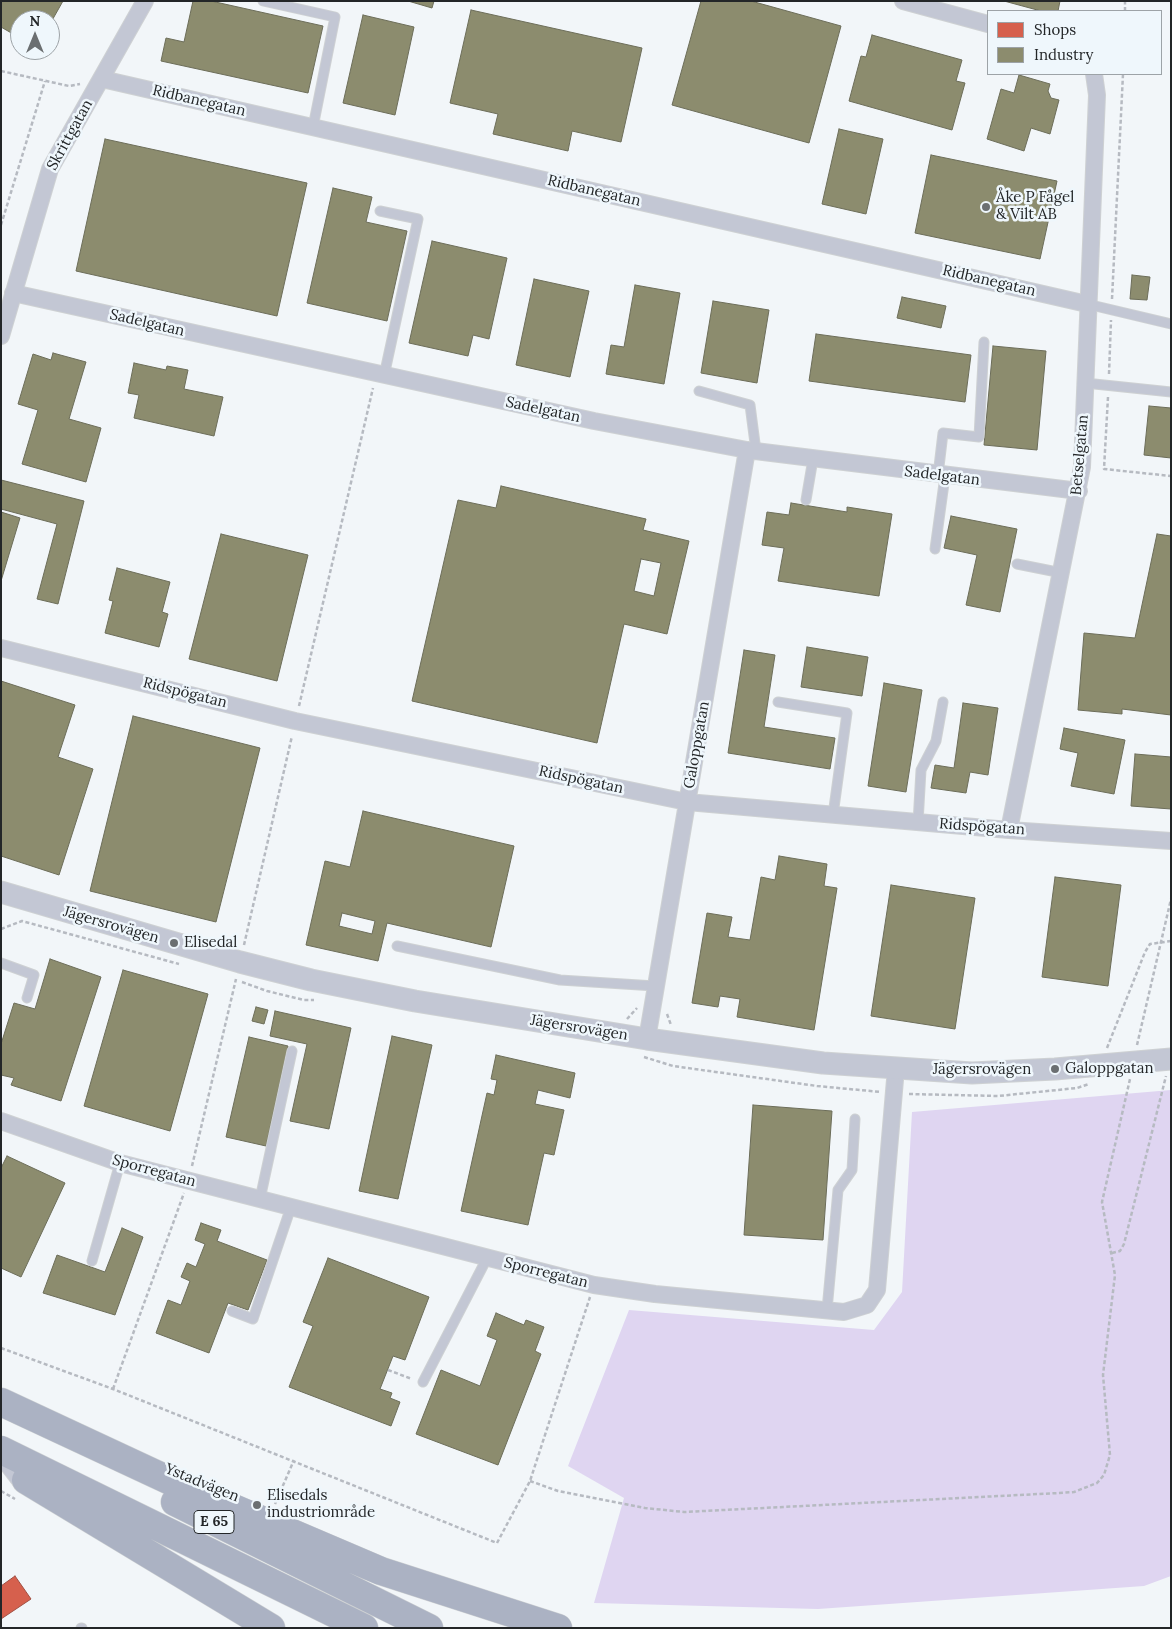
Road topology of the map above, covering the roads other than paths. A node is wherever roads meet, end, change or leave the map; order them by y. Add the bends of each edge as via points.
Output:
1 (263, 1) edge
2 (903, 1) edge
3 (142, 3) edge
4 (987, 24) edge
5 (1094, 75) edge
6 (102, 79) junction
7 (313, 127) junction
8 (380, 211) dead end
9 (13, 293) junction
10 (1087, 304) junction
11 (1171, 324) edge
12 (1, 336) edge
13 (984, 342) dead end
14 (380, 375) junction
15 (1085, 383) junction
16 (699, 392) dead end
17 (1171, 392) edge
18 (751, 450) junction
19 (813, 459) junction
20 (942, 476) junction
21 (1079, 491) junction
22 (806, 500) dead end
23 (934, 549) dead end
24 (1017, 564) dead end
25 (1062, 573) junction
26 (1, 648) edge
27 (778, 702) dead end
28 (943, 702) dead end
29 (687, 802) junction
30 (834, 815) junction
31 (918, 823) junction
32 (1009, 830) junction
33 (1171, 841) edge
34 (1, 892) edge
35 (397, 946) dead end
36 (1, 963) edge
37 (655, 986) junction
38 (27, 998) dead end
39 (647, 1039) junction
40 (292, 1050) dead end
41 (1169, 1067) edge
42 (896, 1068) junction
43 (855, 1119) dead end
44 (1, 1121) edge
45 (120, 1163) junction
46 (260, 1199) junction
47 (291, 1207) junction
48 (485, 1257) junction
49 (92, 1261) dead end
50 (827, 1310) junction
51 (232, 1311) dead end
52 (423, 1382) road end
53 (1, 1401) edge
54 (1, 1412) edge
55 (3, 1461) edge
56 (165, 1468) dead end
57 (48, 1505) dead end
58 (344, 1544) dead end
59 (179, 1584) dead end
60 (456, 1596) junction
61 (264, 1628) edge
62 (271, 1628) edge
63 (364, 1628) edge
64 (429, 1628) edge
65 (557, 1628) edge

1 - 7 lane via 335,17
2 - 4 street
3 - 6 street, Skrittgatan
5 - 10 street, Betselgatan via 1097,95
6 - 7 street, Ridbanegatan
6 - 9 street, Skrittgatan via 50,169
7 - 10 street, Ridbanegatan
8 - 14 lane via 418,219
9 - 12 street, Skrittgatan
9 - 14 street, Sadelgatan
10 - 11 lane
10 - 15 street, Betselgatan
13 - 20 lane via 979,437 943,433
14 - 18 street, Sadelgatan via 594,421
15 - 17 lane
15 - 21 street, Betselgatan
16 - 18 lane via 750,405
18 - 19 street, Sadelgatan
18 - 29 street, Galoppgatan
19 - 20 street, Sadelgatan
19 - 22 lane
20 - 21 street, Sadelgatan
20 - 23 lane
21 - 25 street, Betselgatan
24 - 25 lane
25 - 32 street, Betselgatan
26 - 29 street, Ridspögatan via 296,720
27 - 30 lane via 847,713
28 - 31 lane via 936,741 921,770
29 - 30 street, Ridspögatan
29 - 37 street, Galoppgatan
30 - 31 street, Ridspögatan
31 - 32 street, Ridspögatan
32 - 33 street, Ridspögatan
34 - 39 street, Jägersrovägen via 233,970 311,980 415,1001
35 - 37 lane via 560,980
36 - 38 lane via 34,974
37 - 39 street, Galoppgatan
39 - 42 street, Jägersrovägen via 823,1063
40 - 46 lane
41 - 42 street, Jägersrovägen via 972,1073
42 - 50 street, Sporregatan via 877,1290 867,1305 844,1312
43 - 50 lane via 852,1170 838,1190
44 - 45 street, Sporregatan
45 - 46 street, Sporregatan
45 - 49 lane
46 - 47 street, Sporregatan
47 - 48 street, Sporregatan
47 - 51 lane via 253,1319
48 - 50 street, Sporregatan via 594,1285
48 - 52 lane
53 - 56 lane, Ystadvägen via 19,1404
53 - 60 highway via 294,1535 382,1571
54 - 64 highway, Ystadvägen / E 65 via 101,1466
55 - 57 lane via 17,1484
55 - 62 highway
55 - 63 highway, E 65
58 - 60 lane
59 - 61 lane
60 - 65 highway

